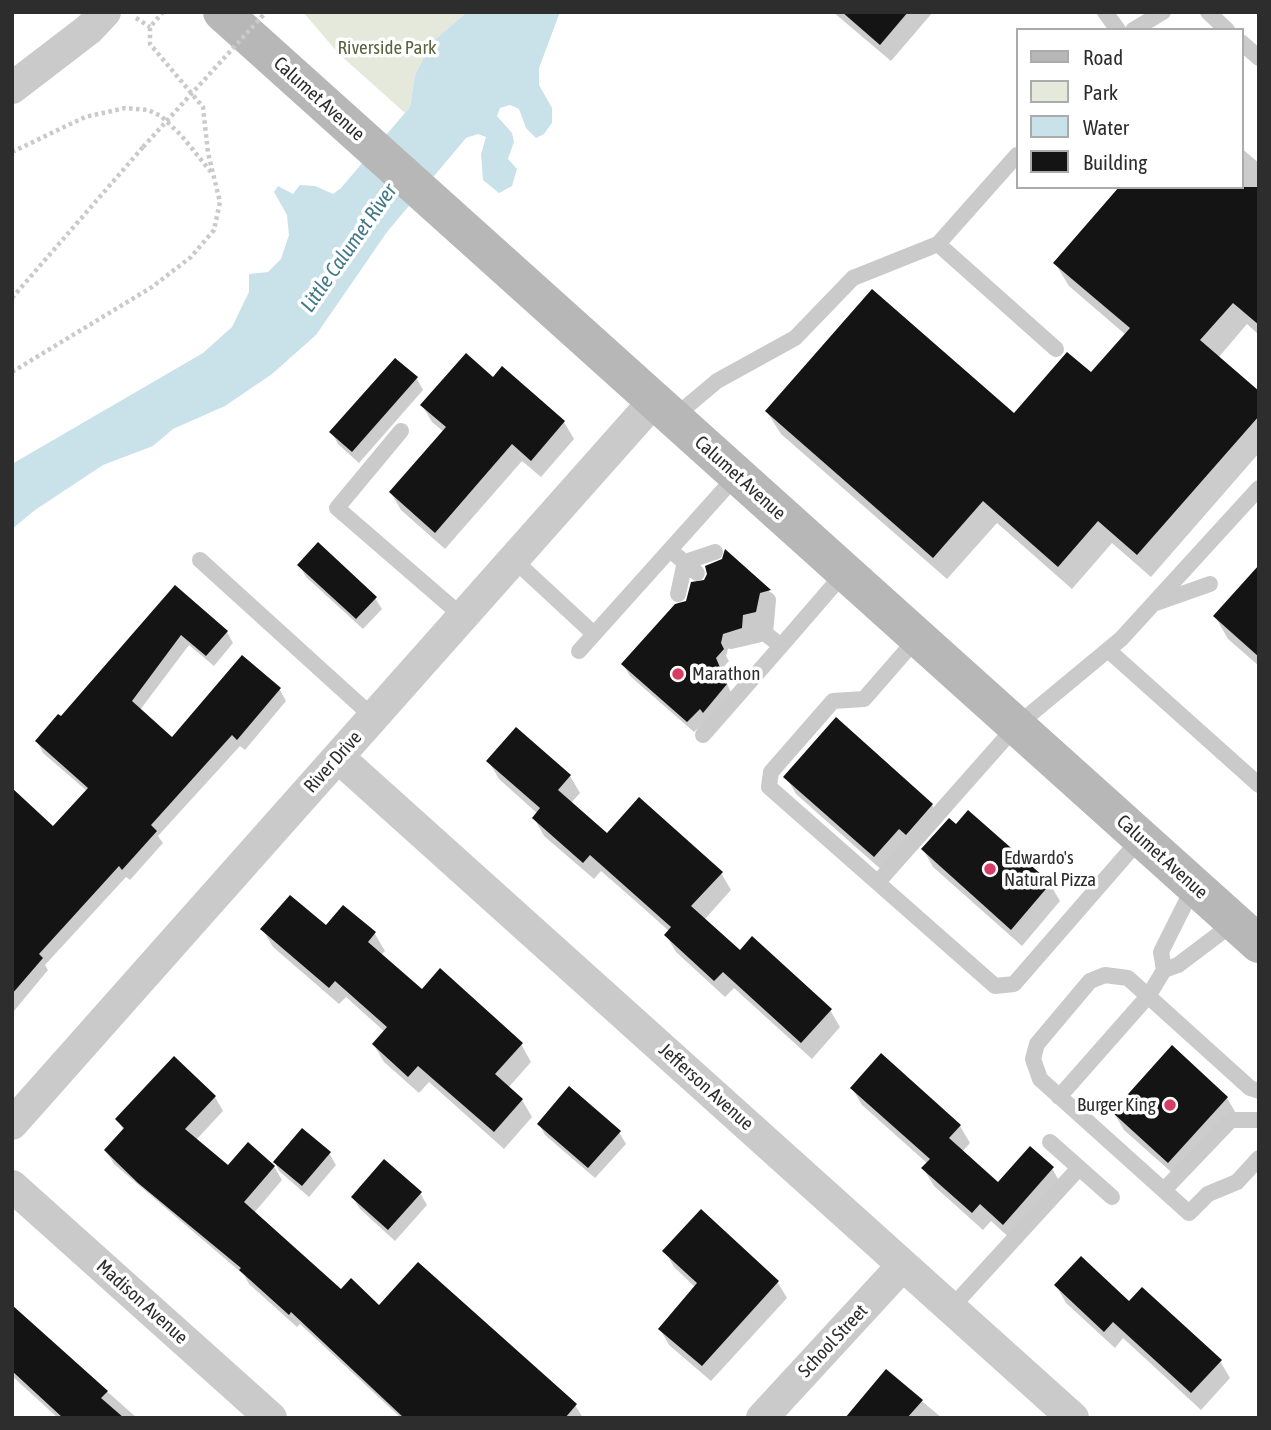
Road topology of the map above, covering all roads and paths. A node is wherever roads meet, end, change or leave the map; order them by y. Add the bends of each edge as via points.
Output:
1 (105, 12) edge
2 (163, 12) edge
3 (222, 12) edge
4 (266, 12) edge
5 (1105, 12) edge
6 (1163, 12) edge
7 (1208, 12) edge
8 (1117, 28) edge
9 (1136, 28) edge
10 (1225, 28) edge
11 (1243, 44) edge
12 (1259, 58) edge
13 (12, 88) edge
14 (12, 152) edge
15 (1016, 156) edge
16 (212, 173) junction
17 (938, 244) junction
18 (12, 298) edge
19 (1056, 349) dead end
20 (12, 373) edge
21 (664, 409) junction
22 (401, 431) dead end
23 (737, 475) junction
24 (1259, 488) edge
25 (670, 550) junction
26 (715, 552) dead end
27 (200, 559) dead end
28 (513, 559) junction
29 (691, 568) junction
30 (845, 572) junction
31 (1210, 584) dead end
32 (678, 594) dead end
33 (768, 600) dead end
34 (1153, 604) junction
35 (462, 616) junction
36 (751, 622) dead end
37 (765, 633) junction
38 (594, 634) junction
39 (918, 638) junction
40 (731, 641) dead end
41 (781, 646) junction
42 (1108, 650) junction
43 (579, 651) dead end
44 (373, 717) junction
45 (1016, 726) junction
46 (703, 734) dead end
47 (338, 757) junction
48 (1259, 785) edge
49 (1141, 838) junction
50 (878, 882) junction
51 (1194, 886) junction
52 (1247, 933) edge
53 (1164, 970) junction
54 (1149, 995) junction
55 (1259, 1091) edge
56 (1059, 1097) junction
57 (1259, 1119) edge
58 (12, 1124) edge
59 (1050, 1142) dead end
60 (1259, 1158) edge
61 (1079, 1168) junction
62 (12, 1186) edge
63 (1164, 1190) junction
64 (1112, 1197) dead end
65 (903, 1265) junction
66 (951, 1308) junction
67 (271, 1418) edge
68 (762, 1418) edge
69 (1073, 1418) edge

1 - 13 street
2 - 16 path via 150,27 150,44 203,107
3 - 21 main road, Calumet Avenue
4 - 18 path, bridge
5 - 8 lane
6 - 9 lane
7 - 10 lane
11 - 12 lane
14 - 16 path via 85,117 125,108 148,110 161,116
15 - 17 lane
16 - 20 path via 218,187 219,217 191,257 152,287
17 - 19 lane
17 - 21 lane via 853,278 795,338
21 - 23 main road, Calumet Avenue
21 - 28 street, River Drive
22 - 35 lane via 337,508
23 - 25 lane
23 - 30 main road, Calumet Avenue
24 - 34 lane
25 - 29 lane
25 - 38 lane
26 - 29 lane
27 - 44 lane
28 - 35 street, River Drive
28 - 38 lane
29 - 32 lane
30 - 39 main road, Calumet Avenue
30 - 41 lane
31 - 34 lane
33 - 37 lane
34 - 42 lane
35 - 44 street, River Drive
36 - 37 lane
37 - 40 lane
37 - 41 lane
38 - 43 lane
39 - 45 main road, Calumet Avenue
39 - 50 lane via 864,699 833,701 771,772 769,787
41 - 46 lane
42 - 45 lane
42 - 48 lane
44 - 47 street, River Drive
45 - 49 main road, Calumet Avenue
45 - 50 lane
47 - 58 street, River Drive
47 - 65 street, Jefferson Avenue
49 - 50 lane via 1014,984 995,986
49 - 51 main road, Calumet Avenue
51 - 52 main road, Calumet Avenue
51 - 53 lane via 1161,952
52 - 53 lane
53 - 54 lane
54 - 55 lane via 1250,1088
54 - 56 lane
54 - 56 lane via 1128,978 1105,975 1090,981 1035,1051 1040,1079
56 - 63 lane
57 - 63 lane via 1231,1120
59 - 61 lane
60 - 63 lane via 1237,1182 1209,1194 1189,1213
61 - 64 lane
61 - 66 lane
62 - 67 street, Madison Avenue
65 - 66 street, Jefferson Avenue
65 - 68 street, School Street
66 - 69 street, Jefferson Avenue

